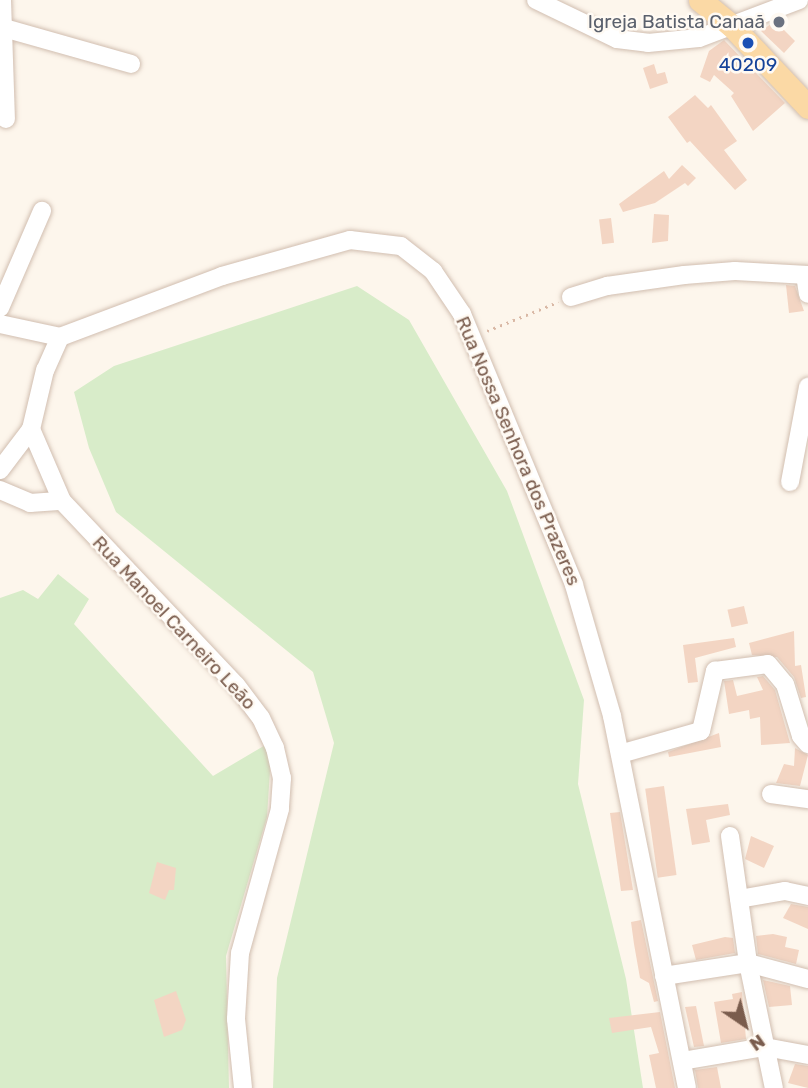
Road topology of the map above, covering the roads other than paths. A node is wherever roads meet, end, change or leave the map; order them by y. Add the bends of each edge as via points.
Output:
1 (2, 0) edge
2 (536, 0) edge
3 (700, 0) edge
4 (799, 0) edge
5 (732, 26) junction
6 (4, 28) junction
7 (131, 64) dead end
8 (808, 107) edge
9 (6, 119) dead end
10 (42, 211) dead end
11 (806, 275) edge
12 (808, 294) edge
13 (571, 297) road end
14 (0, 308) edge
15 (0, 324) edge
16 (61, 337) junction
17 (808, 387) edge
18 (31, 429) junction
19 (0, 470) edge
20 (790, 482) dead end
21 (0, 490) edge
22 (62, 501) junction
23 (808, 744) edge
24 (620, 754) junction
25 (771, 794) dead end
26 (808, 799) edge
27 (730, 836) dead end
28 (808, 896) edge
29 (739, 899) junction
30 (748, 963) junction
31 (664, 976) junction
32 (808, 979) edge
33 (765, 1047) junction
34 (808, 1055) edge
35 (682, 1061) junction
36 (243, 1088) edge
37 (687, 1088) edge
38 (774, 1088) edge

1 - 6 street
2 - 5 street via 617,39 638,42 699,38
3 - 5 main road
4 - 5 street
5 - 8 main road
6 - 7 street
6 - 9 street
10 - 14 street
11 - 12 street
11 - 13 street via 736,271 671,276
15 - 16 street
16 - 18 street via 45,370
16 - 24 street, Rua Nossa Senhora dos Prazeres via 222,276 350,240 390,244 418,256 449,293 472,337 574,585
17 - 20 street
18 - 19 street
18 - 22 street, Rua Manoel Carneiro Leão
21 - 22 street via 30,503
22 - 36 street, Rua Manoel Carneiro Leão via 236,685 261,718 275,748 282,778 280,810 240,953 236,1019
23 - 24 street via 801,736 785,684 768,664 715,671 701,731
24 - 31 street, Rua Nossa Senhora dos Prazeres
25 - 26 street
27 - 29 street
28 - 29 street via 785,891
29 - 30 street
30 - 31 street
30 - 32 street
30 - 33 street
31 - 35 street, Rua Nossa Senhora dos Prazeres
33 - 34 street
33 - 35 street
33 - 38 street
35 - 37 street, Rua Nossa Senhora dos Prazeres

